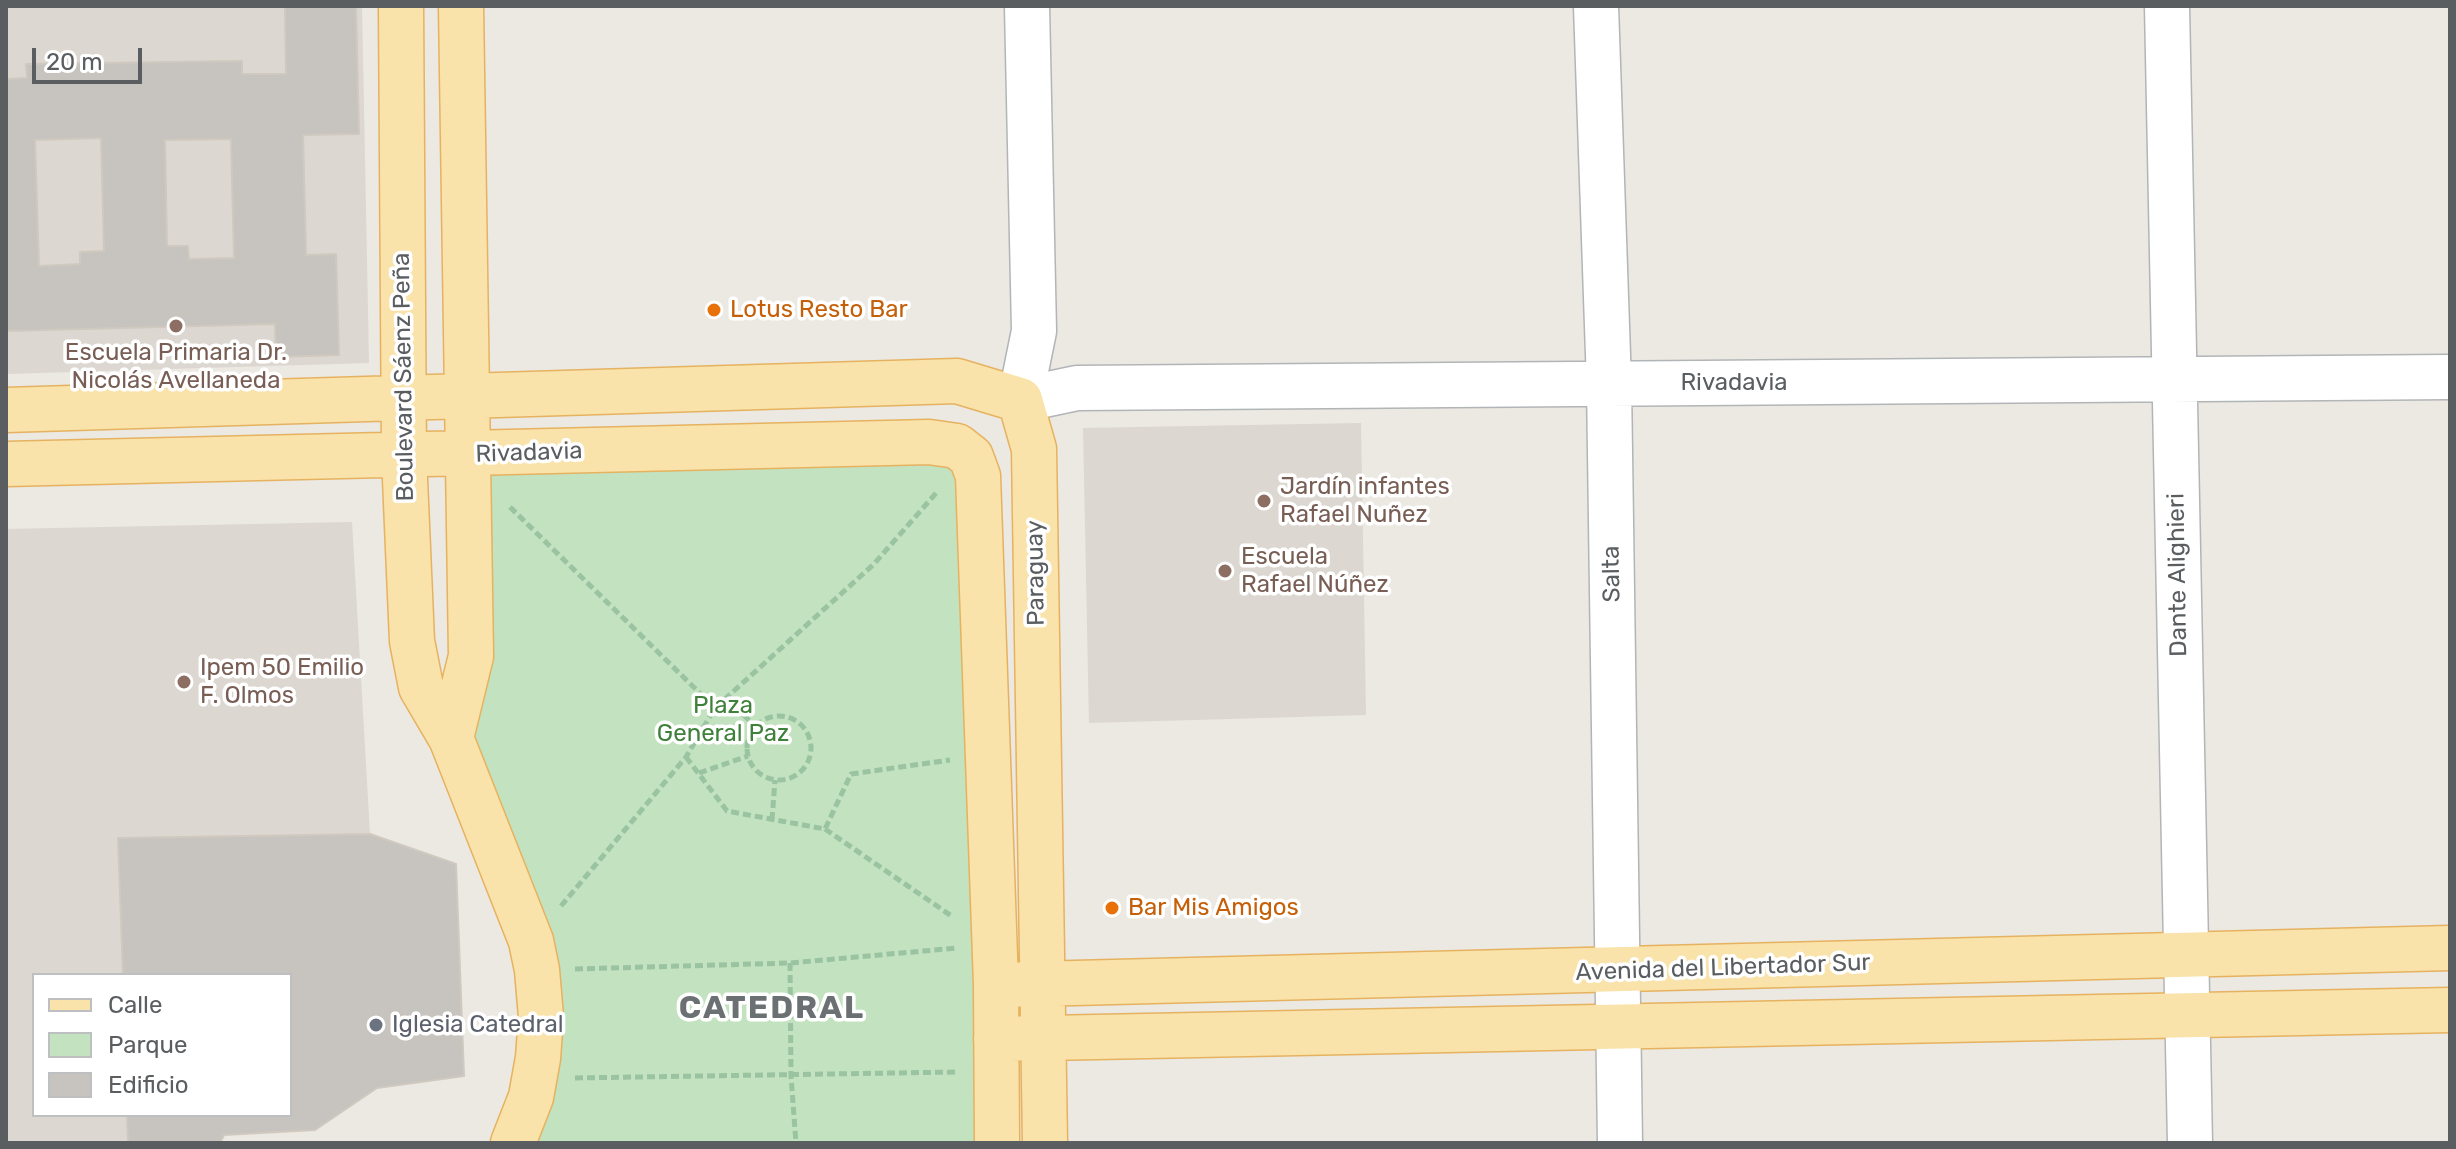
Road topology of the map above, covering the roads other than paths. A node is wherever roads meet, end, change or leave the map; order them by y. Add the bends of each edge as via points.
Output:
1 (401, 6) edge
2 (461, 6) edge
3 (1027, 6) edge
4 (1596, 6) edge
5 (2167, 6) edge
6 (2450, 377) edge
7 (2175, 381) junction
8 (1609, 384) junction
9 (403, 396) junction
10 (469, 396) junction
11 (1020, 400) junction
12 (6, 410) edge
13 (467, 454) junction
14 (404, 456) junction
15 (971, 457) junction
16 (6, 464) edge
17 (451, 738) junction
18 (2450, 948) edge
19 (2184, 955) junction
20 (995, 964) junction
21 (1617, 971) junction
22 (1042, 982) junction
23 (2450, 1010) edge
24 (2186, 1015) junction
25 (1618, 1027) junction
26 (1044, 1039) junction
27 (996, 1056) junction
28 (513, 1143) edge
29 (997, 1143) edge
30 (1045, 1143) edge
31 (1620, 1143) edge
32 (2190, 1143) edge

1 - 9 main road, Boulevard Sáenz Peña
2 - 10 main road
3 - 11 street, Paraguay via 1034,331
4 - 8 street, Salta
5 - 7 street, Dante Alighieri
6 - 7 street, Rivadavia
7 - 8 street, Rivadavia
7 - 19 street, Dante Alighieri
8 - 11 street, Rivadavia via 1077,388
8 - 21 street, Salta
9 - 10 main road, Rivadavia
9 - 12 main road, Rivadavia
9 - 14 main road, Boulevard Sáenz Peña
10 - 11 main road, Rivadavia via 957,381
10 - 13 main road
11 - 15 main road
11 - 22 main road, Paraguay via 1034,449
13 - 14 main road, Rivadavia
13 - 15 main road, Rivadavia via 929,442 957,446
13 - 17 main road via 471,656
14 - 16 main road, Rivadavia
14 - 17 main road, Boulevard Sáenz Peña via 412,641 421,687
15 - 20 main road via 978,476
17 - 28 main road, Boulevard Sáenz Peña via 534,956 541,1017 534,1078
18 - 19 main road, Avenida del Libertador Sur
19 - 21 main road, Avenida del Libertador Sur
19 - 24 street, Dante Alighieri
20 - 22 main road, Avenida del Libertador Sur
20 - 27 main road
21 - 22 main road, Avenida del Libertador Sur
21 - 25 street, Salta
22 - 26 main road, Paraguay
23 - 24 main road
24 - 25 main road
24 - 32 street, Dante Alighieri
25 - 26 main road
25 - 31 street, Salta
26 - 27 main road
26 - 30 main road, Paraguay
27 - 29 main road

